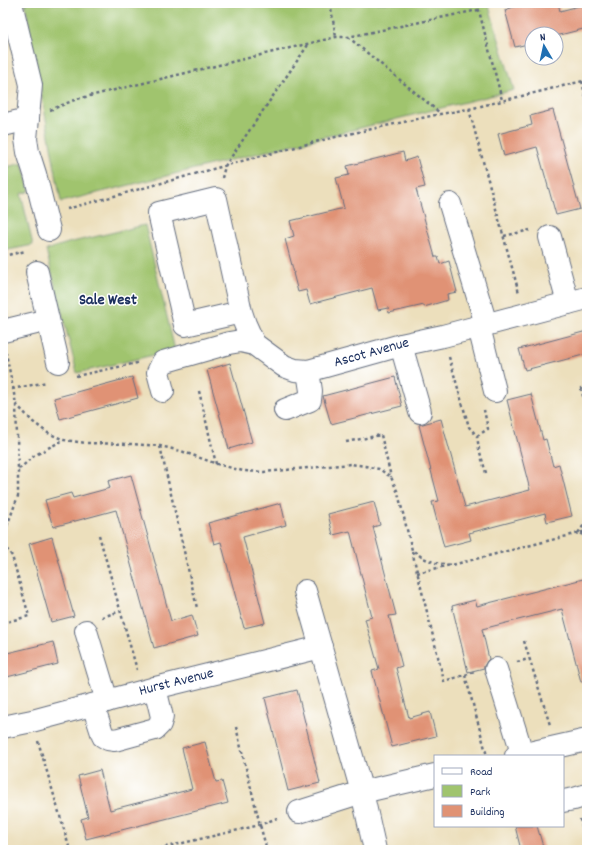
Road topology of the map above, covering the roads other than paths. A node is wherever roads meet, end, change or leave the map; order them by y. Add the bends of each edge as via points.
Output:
1 (11, 3) edge
2 (10, 31) edge
3 (28, 118) junction
4 (3, 125) edge
5 (450, 204) dead end
6 (48, 222) road end
7 (550, 237) dead end
8 (37, 272) dead end
9 (577, 301) edge
10 (241, 312) junction
11 (48, 320) junction
12 (482, 325) junction
13 (3, 331) edge
14 (254, 344) junction
15 (401, 345) junction
16 (308, 371) junction
17 (60, 373) road end
18 (163, 391) dead end
19 (495, 391) dead end
20 (285, 410) dead end
21 (420, 412) dead end
22 (305, 591) dead end
23 (86, 631) dead end
24 (321, 647) junction
25 (497, 667) road end
26 (149, 690) junction
27 (100, 703) junction
28 (3, 727) edge
29 (587, 740) edge
30 (521, 755) edge
31 (434, 775) edge
32 (362, 792) junction
33 (587, 795) edge
34 (564, 801) edge
35 (299, 812) dead end
36 (375, 850) edge

1 - 2 street
2 - 3 street via 31,84
3 - 4 street
3 - 6 street via 28,152
5 - 12 street
7 - 9 street
8 - 11 street
9 - 12 street, Ascot Avenue
10 - 10 street via 216,199 159,213 185,325
10 - 14 street
11 - 13 street
11 - 17 street
12 - 15 street, Ascot Avenue
12 - 19 street
14 - 16 street, Ascot Avenue via 284,366
14 - 18 street via 241,341 229,343 163,362 158,372
15 - 16 street, Ascot Avenue
15 - 21 street
16 - 20 street via 310,400
22 - 24 street
23 - 27 street
24 - 26 street, Hurst Avenue
24 - 32 street
25 - 30 street
26 - 27 street, Hurst Avenue
26 - 27 street via 162,717 160,724 155,729 115,740 103,736
27 - 28 street, Hurst Avenue
29 - 30 street
31 - 32 street
32 - 35 street
32 - 36 street
33 - 34 street

